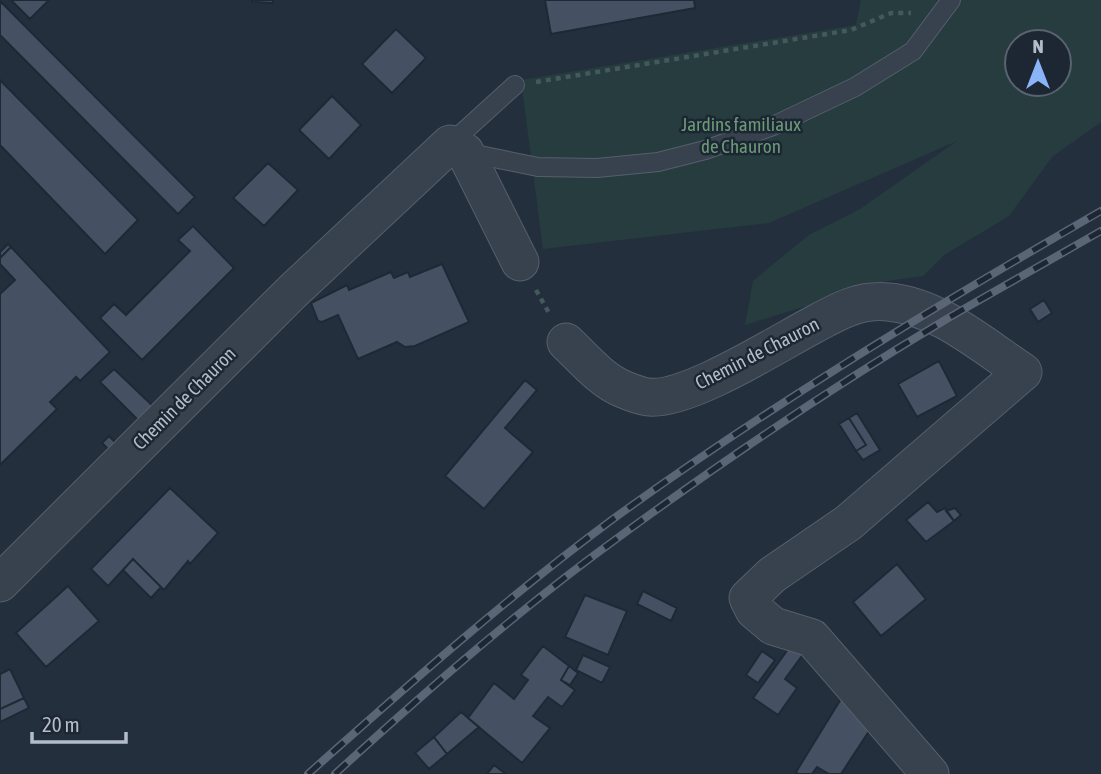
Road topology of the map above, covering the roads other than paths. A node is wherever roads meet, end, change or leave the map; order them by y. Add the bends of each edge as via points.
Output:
1 (951, 0) edge
2 (515, 85) road end
3 (458, 148) junction
4 (520, 262) road end
5 (566, 342) road end
6 (0, 583) edge
7 (929, 774) edge

1 - 3 lane via 912,51 855,87 773,126 705,150 658,162 597,168 538,167
2 - 3 lane
3 - 4 street
3 - 6 street, Chemin de Chauron via 282,301
5 - 7 street, Chemin de Chauron via 621,389 650,397 704,383 843,309 889,302 909,305 944,321 1023,372 848,523 772,575 748,598 754,610 773,626 812,639

